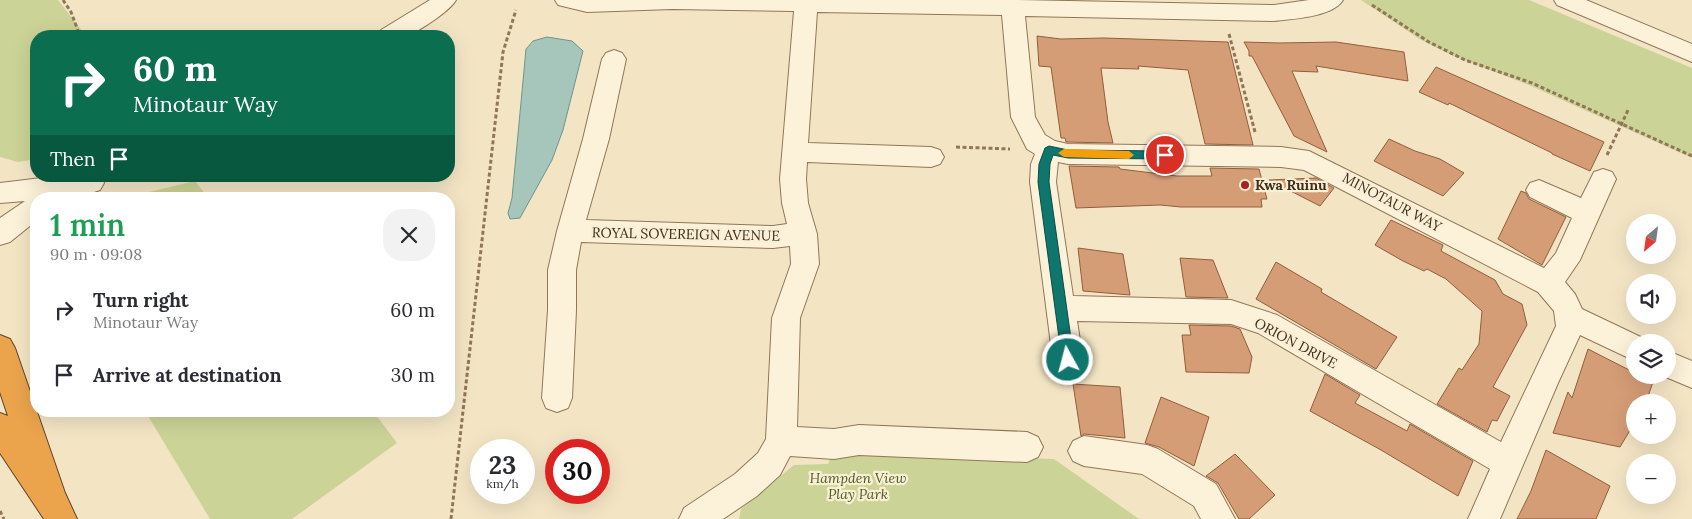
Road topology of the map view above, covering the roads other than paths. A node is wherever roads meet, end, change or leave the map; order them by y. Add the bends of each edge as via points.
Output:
1 (445, 0) edge
2 (566, 0) edge
3 (1332, 0) edge
4 (1565, 0) edge
5 (1120, 4) edge
6 (806, 5) junction
7 (1013, 9) junction
8 (399, 30) edge
9 (1692, 54) edge
10 (614, 59) dead end
11 (1049, 150) junction
12 (794, 152) junction
13 (931, 157) dead end
14 (1603, 179) road end
15 (79, 182) edge
16 (93, 182) edge
17 (1539, 190) dead end
18 (70, 192) edge
19 (0, 193) edge
20 (30, 211) edge
21 (1587, 213) junction
22 (570, 231) junction
23 (0, 234) edge
24 (803, 234) junction
25 (1548, 284) junction
26 (1061, 308) junction
27 (1571, 317) junction
28 (1626, 344) edge
29 (0, 348) edge
30 (1068, 360) dead end
31 (1676, 368) edge
32 (1691, 375) edge
33 (557, 398) dead end
34 (0, 427) edge
35 (781, 441) junction
36 (1027, 447) dead end
37 (1084, 451) dead end
38 (1508, 463) junction
39 (56, 509) edge
40 (695, 519) edge
41 (1219, 519) edge
42 (1484, 519) edge

1 - 8 street
2 - 6 street via 587,4 672,1
3 - 5 street via 1305,10 1274,13
4 - 9 street
5 - 7 street
6 - 7 street
6 - 12 street, ROYAL SOVEREIGN AVENUE
7 - 11 street via 1023,117 1036,142
10 - 22 street, ROYAL SOVEREIGN AVENUE
11 - 25 street, MINOTAUR WAY via 1068,154 1309,160
11 - 26 street via 1044,164 1044,182
12 - 13 street
12 - 24 street, ROYAL SOVEREIGN AVENUE via 795,203
14 - 21 street
15 - 19 street
16 - 18 street
17 - 21 street
20 - 23 street
21 - 25 street via 1566,260
22 - 24 street, ROYAL SOVEREIGN AVENUE via 773,237
22 - 33 street, ROYAL SOVEREIGN AVENUE via 562,270
24 - 35 street, ROYAL SOVEREIGN AVENUE via 806,264 786,318
25 - 27 street, MINOTAUR WAY via 1561,296
26 - 30 street
26 - 38 street, ORION DRIVE via 1231,312 1267,324
27 - 28 street
27 - 38 street via 1570,326
29 - 39 highway
31 - 32 street
34 - 39 highway
35 - 36 street via 834,444 859,440
35 - 40 street, ROYAL SOVEREIGN AVENUE via 770,464 746,485
37 - 41 street via 1147,460 1205,495
38 - 42 street

